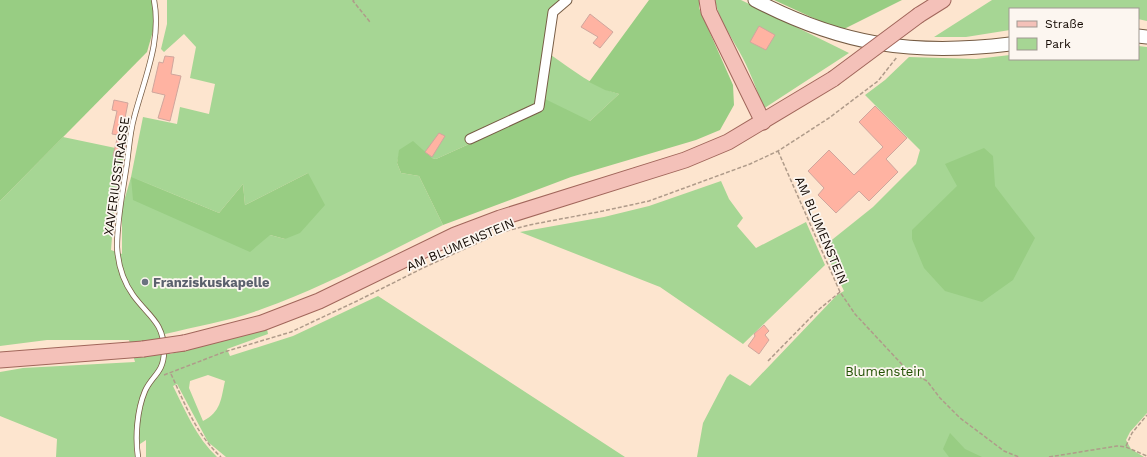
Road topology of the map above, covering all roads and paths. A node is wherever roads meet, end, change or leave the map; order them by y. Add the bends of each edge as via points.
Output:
1 (154, 0) edge
2 (354, 0) edge
3 (567, 0) edge
4 (707, 0) edge
5 (754, 0) edge
6 (942, 0) edge
7 (370, 22) dead end
8 (1009, 44) edge
9 (903, 48) junction
10 (763, 122) junction
11 (470, 138) dead end
12 (778, 151) junction
13 (840, 292) junction
14 (0, 360) edge
15 (768, 361) dead end
16 (171, 373) junction
17 (156, 377) junction
18 (1147, 415) edge
19 (1126, 447) junction
20 (1147, 456) edge
21 (138, 457) edge
22 (221, 457) edge
23 (1019, 457) edge
24 (1049, 457) edge

1 - 17 lane, XAVERIUSSTRASSE via 156,33 150,65 134,119 120,208 117,248 123,276 132,294 157,322 162,334 163,364
2 - 7 path
3 - 11 street via 554,12 538,107
4 - 10 main road via 710,12
5 - 9 street via 822,30 861,41
6 - 10 main road, bridge via 833,79
8 - 9 street via 972,49
9 - 12 path, AM BLUMENSTEIN via 890,68 868,90
10 - 14 main road, bridge via 728,142 686,160 500,218 455,235 319,301 269,320 184,343 143,349
12 - 13 path, AM BLUMENSTEIN
12 - 16 path, AM BLUMENSTEIN via 649,201 502,232 290,332 224,352
13 - 15 path, AM BLUMENSTEIN via 817,311
13 - 23 path via 855,314 909,372 926,381 960,418 1004,451
16 - 17 path, AM BLUMENSTEIN
16 - 22 path via 194,424 206,443
17 - 21 lane, XAVERIUSSTRASSE via 145,391 139,413
18 - 19 path via 1132,433
19 - 20 path
19 - 24 path via 1117,446

